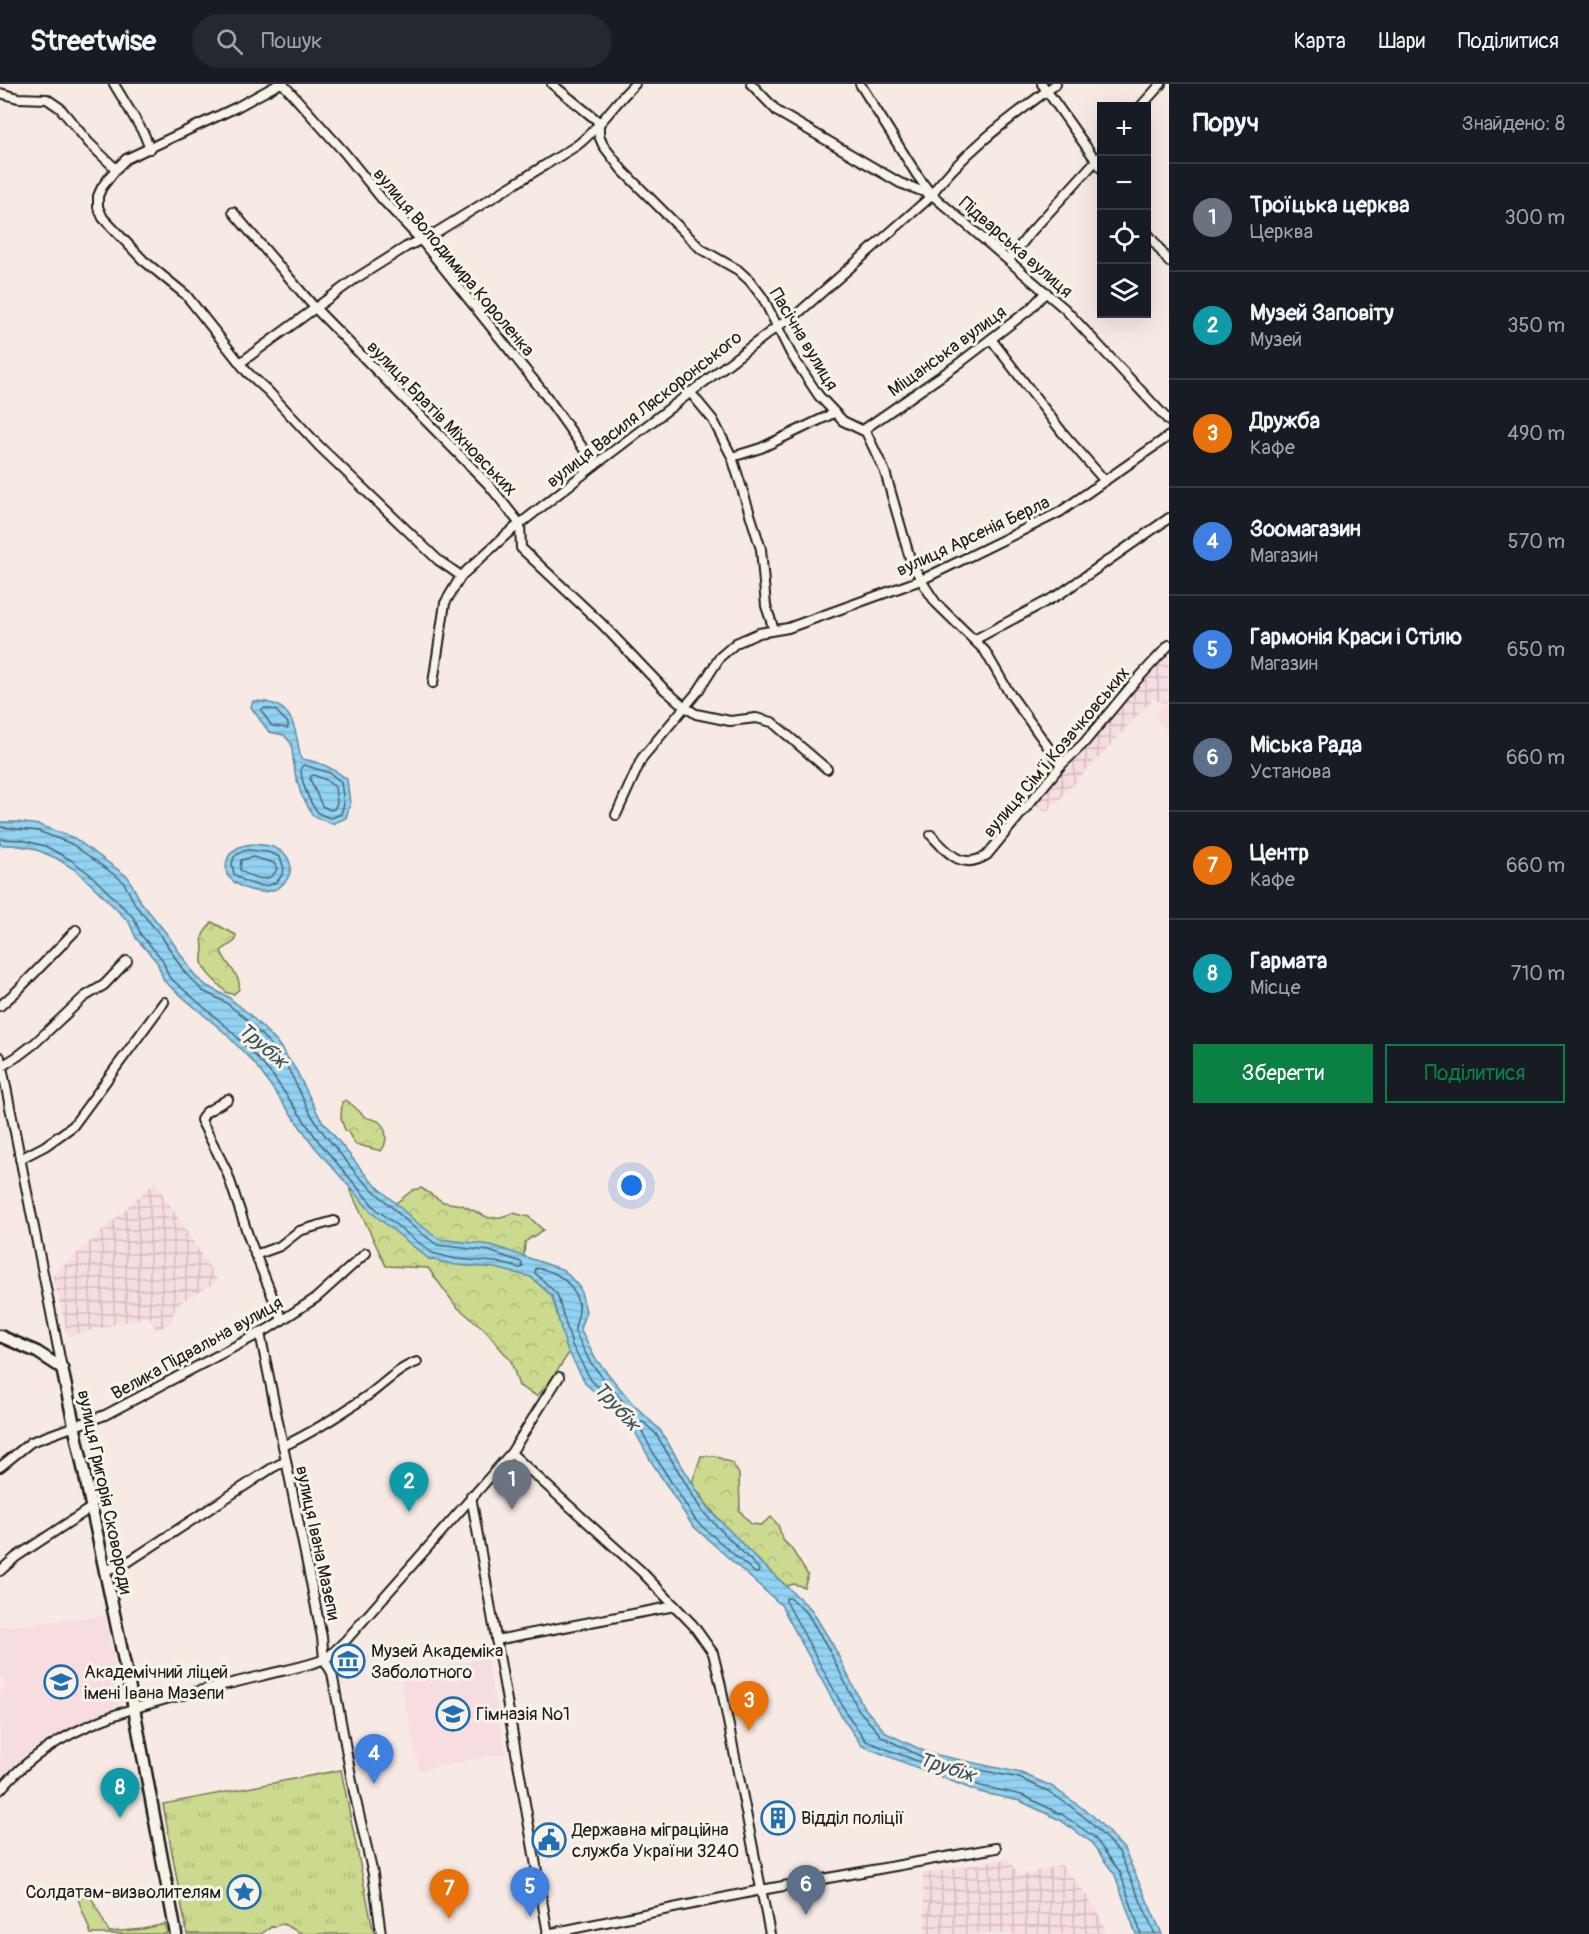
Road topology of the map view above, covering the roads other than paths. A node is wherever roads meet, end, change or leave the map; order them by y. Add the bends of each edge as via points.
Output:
1 (114, 84) edge
2 (281, 84) edge
3 (552, 84) edge
4 (635, 84) edge
5 (751, 84) edge
6 (860, 84) edge
7 (1056, 84) edge
8 (1161, 84) edge
9 (270, 86) edge
10 (1045, 87) edge
11 (0, 93) edge
12 (1145, 102) edge
13 (599, 122) junction
14 (150, 148) junction
15 (1099, 156) edge
16 (1095, 161) junction
17 (1097, 164) edge
18 (116, 168) junction
19 (931, 194) junction
20 (233, 212) dead end
21 (1151, 238) edge
22 (420, 240) junction
23 (1009, 260) junction
24 (1169, 262) edge
25 (1046, 292) junction
26 (315, 308) junction
27 (778, 326) junction
28 (991, 339) junction
29 (240, 363) junction
30 (690, 392) junction
31 (834, 413) junction
32 (1169, 421) edge
33 (863, 430) junction
34 (1169, 436) edge
35 (732, 457) junction
36 (595, 465) junction
37 (1105, 481) junction
38 (1169, 518) edge
39 (520, 524) junction
40 (460, 576) junction
41 (921, 580) junction
42 (774, 630) junction
43 (976, 639) junction
44 (1169, 645) edge
45 (433, 683) dead end
46 (685, 707) junction
47 (1061, 765) junction
48 (827, 769) dead end
49 (616, 815) dead end
50 (931, 835) dead end
51 (76, 930) dead end
52 (127, 961) dead end
53 (164, 1002) dead end
54 (0, 1006) edge
55 (1, 1061) edge
56 (228, 1099) dead end
57 (20, 1159) junction
58 (334, 1221) dead end
59 (366, 1253) dead end
60 (255, 1255) junction
61 (282, 1320) junction
62 (260, 1333) junction
63 (0, 1336) edge
64 (417, 1362) dead end
65 (62, 1368) junction
66 (559, 1377) dead end
67 (74, 1426) junction
68 (283, 1446) junction
69 (511, 1453) junction
70 (286, 1461) junction
71 (0, 1467) edge
72 (471, 1496) junction
73 (92, 1508) junction
74 (0, 1571) edge
75 (104, 1571) junction
76 (675, 1606) junction
77 (496, 1640) junction
78 (324, 1659) junction
79 (134, 1708) junction
80 (0, 1790) edge
81 (996, 1848) dead end
82 (761, 1890) junction
83 (176, 1934) edge
84 (381, 1934) edge
85 (547, 1934) edge
86 (770, 1934) edge

1 - 14 street
2 - 9 street
2 - 22 street, вулиця Володимира Короленка
3 - 13 street
4 - 13 street
5 - 19 street via 778,112 900,183
6 - 19 street, Підварська вулиця
7 - 10 street, вулиця Василя Ляскоронського
8 - 12 street
9 - 14 street
10 - 16 street
10 - 19 street, вулиця Василя Ляскоронського via 976,146
11 - 18 street via 47,99
13 - 22 street via 576,146
13 - 27 street, Пасічна вулиця via 603,145 622,170 701,249 745,276
14 - 18 street
15 - 16 street
16 - 17 street
16 - 23 street
18 - 29 street via 100,190 100,212 132,250 186,295
19 - 23 street, Підварська вулиця
19 - 27 street, вулиця Василя Ляскоронського via 796,315
20 - 26 street, вулиця Братів Міхновських
21 - 24 street
22 - 26 street
22 - 36 street, вулиця Володимира Короленка via 544,393
23 - 25 street, Підварська вулиця
25 - 28 street, Міщанська вулиця
25 - 32 street, Підварська вулиця
26 - 29 street
26 - 39 street, вулиця Братів Міхновських via 489,484
27 - 30 street, вулиця Василя Ляскоронського
27 - 31 street, Пасічна вулиця via 801,370
28 - 33 street, Міщанська вулиця
28 - 37 street
29 - 40 street via 319,446 438,560
30 - 35 street via 713,420
30 - 36 street, вулиця Василя Ляскоронського
31 - 33 street, Пасічна вулиця
31 - 35 street via 761,448
33 - 41 street via 885,472 911,562
34 - 37 street, вулиця Арсенія Берла
35 - 42 street via 761,549 766,606
36 - 39 street, вулиця Василя Ляскоронського
37 - 41 street, вулиця Арсенія Берла via 1060,512
38 - 43 street via 1060,594
39 - 40 street, вулиця Василя Ляскоронського
39 - 46 street, вулиця Братів Міхновських via 521,548
40 - 45 street, вулиця Василя Ляскоронського via 445,603
41 - 42 street, вулиця Арсенія Берла
41 - 43 street via 936,603
42 - 46 street, вулиця Арсенія Берла via 751,635 731,646
43 - 47 street
44 - 47 street, вулиця Сімʼї Козачковських
46 - 48 street, вулиця Братів Міхновських via 696,714 729,721 756,718 772,722
46 - 49 street, вулиця Арсенія Берла via 642,758
47 - 50 street, вулиця Сімʼї Козачковських via 983,858 960,860
51 - 54 street
52 - 55 street via 25,1051
53 - 57 street via 73,1126
55 - 57 street, вулиця Григорія Сковороди
56 - 60 street via 205,1113 201,1120 227,1172
57 - 65 street, вулиця Григорія Сковороди
58 - 60 street via 299,1232 280,1246
59 - 61 street, Велика Підвальна вулиця via 328,1288
60 - 61 street
61 - 62 street, Велика Підвальна вулиця
62 - 67 street, Велика Підвальна вулиця via 105,1415
62 - 68 street, вулиця Івана Мазепи
63 - 65 street
64 - 68 street
65 - 67 street, вулиця Григорія Сковороди
66 - 69 street
67 - 71 street, Велика Підвальна вулиця via 31,1442
67 - 73 street, вулиця Григорія Сковороди
68 - 70 street, вулиця Івана Мазепи
69 - 72 street
69 - 76 street
70 - 75 street via 128,1562
70 - 78 street, вулиця Івана Мазепи
72 - 77 street
72 - 78 street via 342,1644
73 - 74 street
73 - 75 street, вулиця Григорія Сковороди
75 - 79 street, вулиця Григорія Сковороди
76 - 77 street
76 - 82 street via 708,1643 715,1658
77 - 85 street
78 - 79 street
78 - 84 street, вулиця Івана Мазепи via 332,1673 373,1874
79 - 80 street via 46,1748 24,1764
79 - 83 street, вулиця Григорія Сковороди
81 - 82 street
82 - 85 street
82 - 86 street

